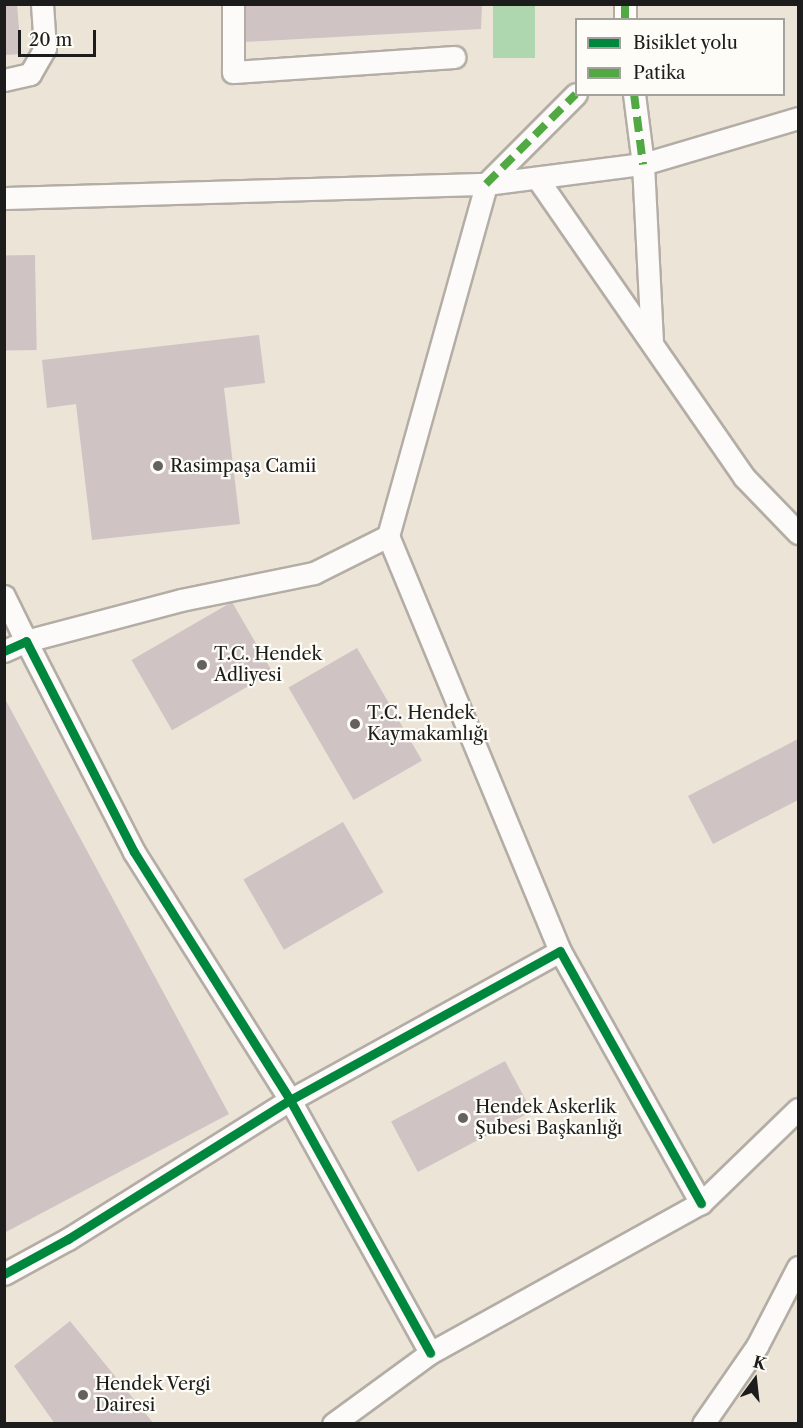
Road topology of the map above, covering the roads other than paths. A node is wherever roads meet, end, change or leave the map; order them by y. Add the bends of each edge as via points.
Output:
1 (42, 4) edge
2 (233, 4) edge
3 (454, 57) dead end
4 (4, 80) edge
5 (575, 95) edge
6 (634, 96) edge
7 (798, 118) edge
8 (643, 164) junction
9 (537, 178) junction
10 (486, 184) junction
11 (4, 198) edge
12 (652, 344) junction
13 (798, 533) edge
14 (388, 536) junction
15 (4, 596) edge
16 (27, 641) junction
17 (4, 651) edge
18 (560, 951) junction
19 (290, 1100) junction
20 (798, 1109) edge
21 (701, 1203) junction
22 (798, 1267) edge
23 (4, 1274) edge
24 (430, 1353) junction
25 (333, 1424) edge
26 (703, 1424) edge

1 - 4 street via 45,48 30,74
2 - 3 street via 233,72
5 - 10 street
6 - 8 street
7 - 8 street
8 - 9 street
8 - 12 street
9 - 10 street
9 - 12 street
10 - 11 street
10 - 14 street
12 - 13 street via 744,477
14 - 16 street via 314,573 181,600
14 - 18 street
15 - 16 street
16 - 17 street
16 - 19 street via 134,852
18 - 19 street
18 - 21 street
19 - 23 street via 68,1239
19 - 24 street
20 - 21 street
21 - 24 street
22 - 26 street via 757,1346
24 - 25 street

